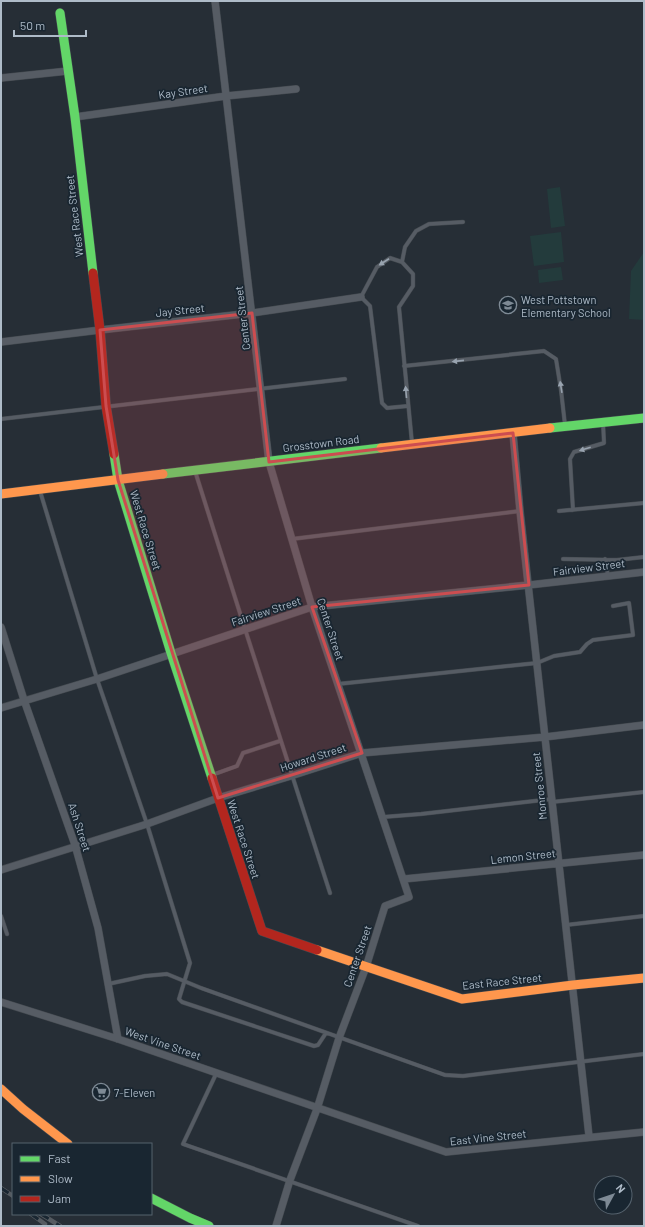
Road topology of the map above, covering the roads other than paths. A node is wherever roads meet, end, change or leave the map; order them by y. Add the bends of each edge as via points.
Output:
1 (215, 1) edge
2 (60, 13) dead end
3 (68, 71) junction
4 (1, 78) edge
5 (296, 89) dead end
6 (226, 96) junction
7 (75, 117) junction
8 (463, 222) dead end
9 (402, 262) junction
10 (361, 297) junction
11 (252, 313) junction
12 (100, 330) junction
13 (1, 342) edge
14 (404, 366) junction
15 (345, 378) dead end
16 (261, 389) junction
17 (106, 406) junction
18 (408, 406) junction
19 (644, 418) edge
20 (1, 419) edge
21 (603, 422) junction
22 (565, 426) junction
23 (513, 433) junction
24 (412, 444) junction
25 (269, 462) junction
26 (195, 470) junction
27 (118, 480) junction
28 (40, 490) junction
29 (1, 494) edge
30 (644, 503) edge
31 (573, 510) junction
32 (520, 511) junction
33 (559, 511) dead end
34 (291, 539) junction
35 (644, 557) edge
36 (563, 559) dead end
37 (605, 559) junction
38 (644, 572) edge
39 (608, 576) junction
40 (529, 585) junction
41 (612, 606) dead end
42 (312, 607) junction
43 (1, 627) edge
44 (244, 629) junction
45 (171, 653) junction
46 (537, 662) junction
47 (96, 679) junction
48 (338, 684) junction
49 (24, 700) junction
50 (1, 708) edge
51 (644, 725) edge
52 (545, 738) junction
53 (280, 741) junction
54 (362, 753) junction
55 (211, 776) junction
56 (291, 776) junction
57 (644, 792) edge
58 (218, 798) junction
59 (552, 801) junction
60 (383, 817) junction
61 (147, 824) junction
62 (75, 846) junction
63 (644, 855) edge
64 (559, 864) junction
65 (1, 870) edge
66 (404, 879) junction
67 (330, 893) dead end
68 (1, 916) edge
69 (644, 916) edge
70 (566, 925) junction
71 (7, 934) dead end
72 (366, 967) junction
73 (644, 978) edge
74 (184, 981) junction
75 (108, 984) junction
76 (574, 985) junction
77 (1, 1002) edge
78 (326, 1033) junction
79 (339, 1038) junction
80 (118, 1039) junction
81 (644, 1054) edge
82 (581, 1061) junction
83 (216, 1074) junction
84 (1, 1089) edge
85 (317, 1109) junction
86 (644, 1132) edge
87 (590, 1136) junction
88 (67, 1143) edge
89 (290, 1180) junction
90 (152, 1199) edge
91 (209, 1226) edge
92 (276, 1226) edge
93 (418, 1226) edge

1 - 6 street, Center Street
2 - 3 street, West Race Street
3 - 4 street
3 - 7 street, West Race Street
5 - 6 street, Kay Street
6 - 7 street, Kay Street
6 - 11 street, Center Street
7 - 12 street, West Race Street
8 - 9 lane via 429,224 416,231 405,247
9 -> 10 lane via 390,258 378,266
9 - 14 lane via 413,274 413,286 399,307
10 - 11 street, Jay Street
10 - 18 lane via 370,306 382,403 387,408
11 - 12 street, Jay Street
11 - 16 street, Center Street
12 - 13 street, Jay Street
12 - 17 street, West Race Street
18 -> 14 lane
22 -> 14 lane via 556,359 544,351
15 - 16 lane
16 - 17 lane
16 - 25 street, Center Street
17 - 20 lane
17 - 27 street, West Race Street
18 - 24 lane
19 - 21 street, Grosstown Road
21 - 22 street, Grosstown Road
21 -> 31 lane via 604,443 574,452 570,459
22 - 23 street, Grosstown Road
23 - 24 street, Grosstown Road
23 - 32 street, Monroe Street
24 - 25 street, Grosstown Road
25 - 26 street, Grosstown Road
25 - 34 street, Center Street
26 - 27 street, Grosstown Road
26 - 44 lane
27 - 28 street, Grosstown Road
27 - 45 street, West Race Street
28 - 29 street, Grosstown Road
28 - 47 lane
30 - 31 lane
31 - 33 lane
32 - 34 lane
32 - 40 street, Monroe Street
34 - 42 street, Center Street
35 - 37 lane
36 - 37 lane
37 - 39 lane
38 - 39 street, Fairview Street
39 - 40 street, Fairview Street
40 - 42 street, Fairview Street
40 - 46 street, Monroe Street
41 - 46 lane via 629,603 633,635 593,640 580,652
42 - 44 street, Fairview Street
42 - 48 street, Center Street
43 - 49 street, Ash Street
44 - 45 street, Fairview Street
44 - 53 lane
45 - 47 street, Fairview Street
45 - 55 street, West Race Street
46 - 48 lane
46 - 52 street, Monroe Street
47 - 49 street, Fairview Street
47 - 61 lane
48 - 54 street, Center Street
49 - 50 street, Fairview Street
49 - 62 street, Ash Street
51 - 52 street, Howard Street
52 - 54 street, Howard Street
52 - 59 street, Monroe Street
53 - 55 lane via 243,753 237,766
53 - 56 lane
54 - 56 street, Howard Street
54 - 60 street, Center Street
55 - 58 street, West Race Street
56 - 58 street, Howard Street
56 - 67 lane
57 - 59 lane
58 - 61 street, Howard Street
58 - 72 street, West Race Street via 262,931
59 - 60 lane
59 - 64 street, Monroe Street
60 - 66 street, Center Street
61 - 62 street, Howard Street
61 - 74 lane via 190,963
62 - 65 street, Howard Street
62 - 75 street, Ash Street via 98,928
63 - 64 street, Lemon Street
64 - 66 street, Lemon Street
64 - 70 street, Monroe Street
66 - 72 street, Center Street via 409,897 386,906
68 - 71 lane
69 - 70 lane
70 - 76 street, Monroe Street
72 - 76 street, East Race Street via 462,998
72 - 79 street, Center Street
73 - 76 street, East Race Street
74 - 75 lane via 167,974
74 - 78 lane
74 - 78 lane via 179,998 182,1002 314,1046 318,1045
75 - 80 street, Ash Street
76 - 82 street, Monroe Street
77 - 80 street, West Vine Street
78 - 79 lane
79 - 82 lane via 445,1075 463,1076
79 - 85 street, Center Street
80 - 83 street, West Vine Street
81 - 82 lane
82 - 87 street, Monroe Street
83 - 85 street, West Vine Street
83 - 89 lane via 183,1144
84 - 88 street
85 - 87 street, East Vine Street via 446,1152
85 - 89 street, Center Street
86 - 87 street, East Vine Street
89 - 92 street, Center Street
89 - 93 lane
90 - 91 street

